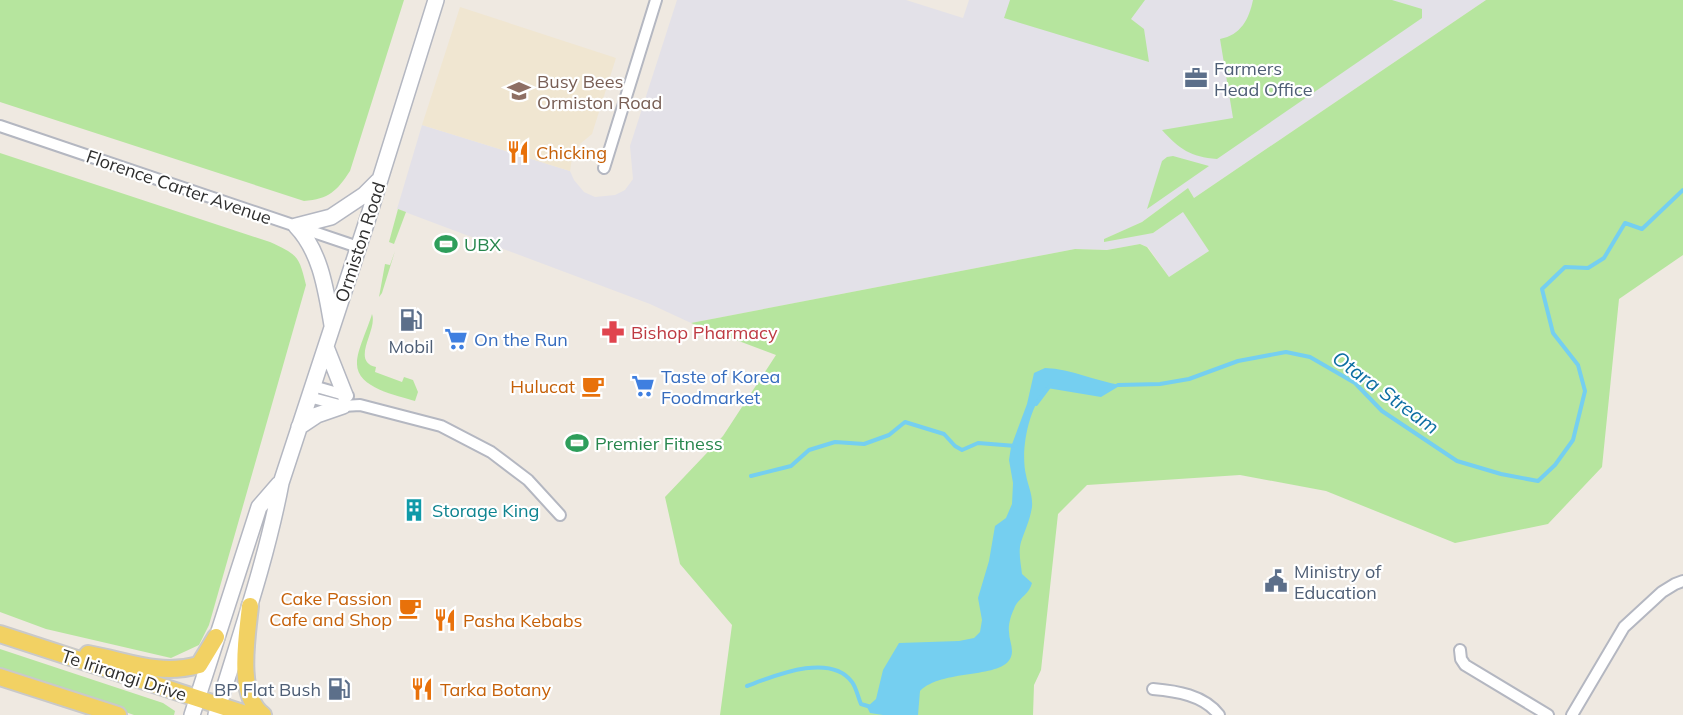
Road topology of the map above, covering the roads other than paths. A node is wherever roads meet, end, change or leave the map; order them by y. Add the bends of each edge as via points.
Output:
1 (436, 0) edge
2 (656, 0) edge
3 (0, 126) edge
4 (604, 168) dead end
5 (381, 179) junction
6 (296, 226) junction
7 (358, 247) junction
8 (332, 327) junction
9 (326, 346) junction
10 (311, 392) junction
11 (344, 400) junction
12 (299, 427) junction
13 (281, 483) junction
14 (560, 515) dead end
15 (1683, 581) edge
16 (250, 606) junction
17 (0, 634) edge
18 (216, 636) junction
19 (28, 644) junction
20 (1460, 650) dead end
21 (0, 677) edge
22 (1153, 688) dead end
23 (196, 698) junction
24 (218, 710) edge
25 (118, 715) edge
26 (192, 715) edge
27 (249, 715) edge
28 (263, 715) edge
29 (1219, 715) edge
30 (1548, 715) edge
31 (1572, 715) edge

1 - 5 main road, Ormiston Road
2 - 4 street
3 - 6 street, Florence Carter Avenue
5 - 6 main road via 331,217
5 - 7 main road, Ormiston Road
6 - 7 street, Florence Carter Avenue
6 - 8 main road via 320,266
7 - 8 main road, Ormiston Road
8 - 9 main road, Ormiston Road
9 - 10 main road, Ormiston Road
9 - 11 main road
10 - 11 street
10 - 12 main road, Ormiston Road
11 - 12 main road
11 - 14 street via 441,426 491,452 528,480
12 - 13 main road, Ormiston Road
13 - 16 main road, Ormiston Road
13 - 18 main road, Ormiston Road via 260,507
15 - 31 street via 1662,592 1624,627
16 - 24 main road, Ormiston Road
16 - 28 main road via 245,665 249,692 256,710
17 - 19 main road, Te Irirangi Drive
18 - 19 main road via 199,665 172,670
18 - 23 main road, Ormiston Road
19 - 23 main road, Te Irirangi Drive
20 - 30 street via 1465,665
21 - 25 main road
22 - 29 street via 1196,698 1214,707
23 - 24 main road, Te Irirangi Drive
23 - 26 main road, Ormiston Road
24 - 27 main road, Te Irirangi Drive

